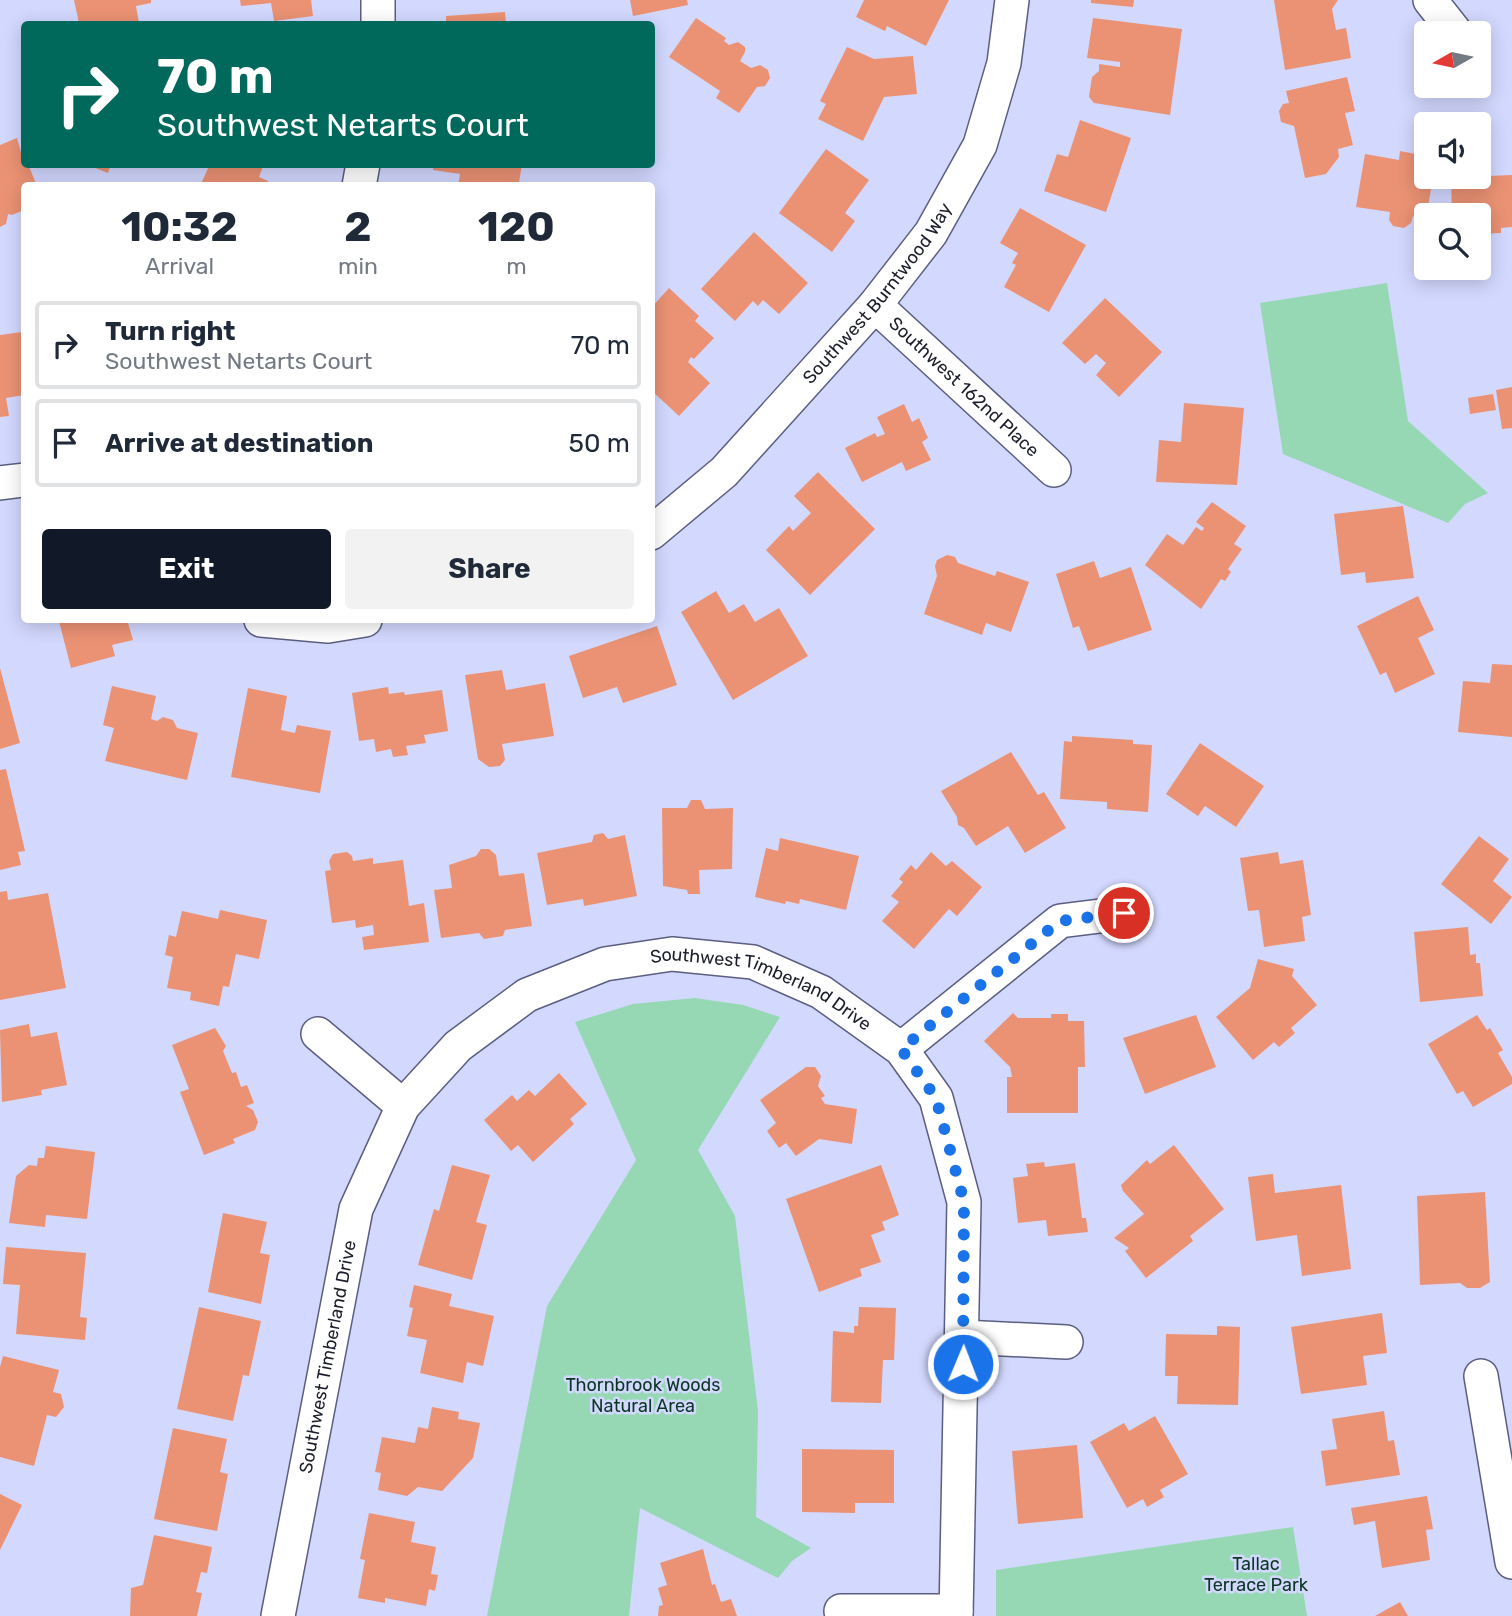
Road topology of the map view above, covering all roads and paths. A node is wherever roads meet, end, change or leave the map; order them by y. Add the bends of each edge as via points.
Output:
1 (378, 0) edge
2 (1012, 0) edge
3 (1430, 0) edge
4 (378, 21) edge
5 (1447, 21) edge
6 (875, 305) junction
7 (1054, 470) dead end
8 (21, 480) edge
9 (0, 483) edge
10 (655, 530) edge
11 (294, 623) edge
12 (346, 623) edge
13 (1124, 913) dead end
14 (318, 1034) dead end
15 (901, 1049) junction
16 (403, 1106) junction
17 (963, 1337) junction
18 (1066, 1342) dead end
19 (1481, 1376) dead end
20 (1512, 1562) edge
21 (841, 1611) dead end
22 (956, 1614) edge
23 (278, 1616) edge

1 - 4 street
2 - 6 street, Southwest Burntwood Way via 1004,62 980,145 931,233
3 - 5 street
6 - 7 street, Southwest 162nd Place
6 - 10 street, Southwest Burntwood Way via 723,471
8 - 9 street
11 - 12 street
13 - 15 street via 1060,921
14 - 16 street
15 - 16 street, Southwest Timberland Drive via 821,992 753,962 690,954 638,957 605,964 527,995 458,1046
15 - 17 street, Southwest Timberland Drive via 936,1098 964,1202
16 - 23 street, Southwest Timberland Drive via 356,1209
17 - 18 street
17 - 22 street, Southwest Timberland Drive
19 - 20 street
21 - 22 street, Southwest Timberland Drive

